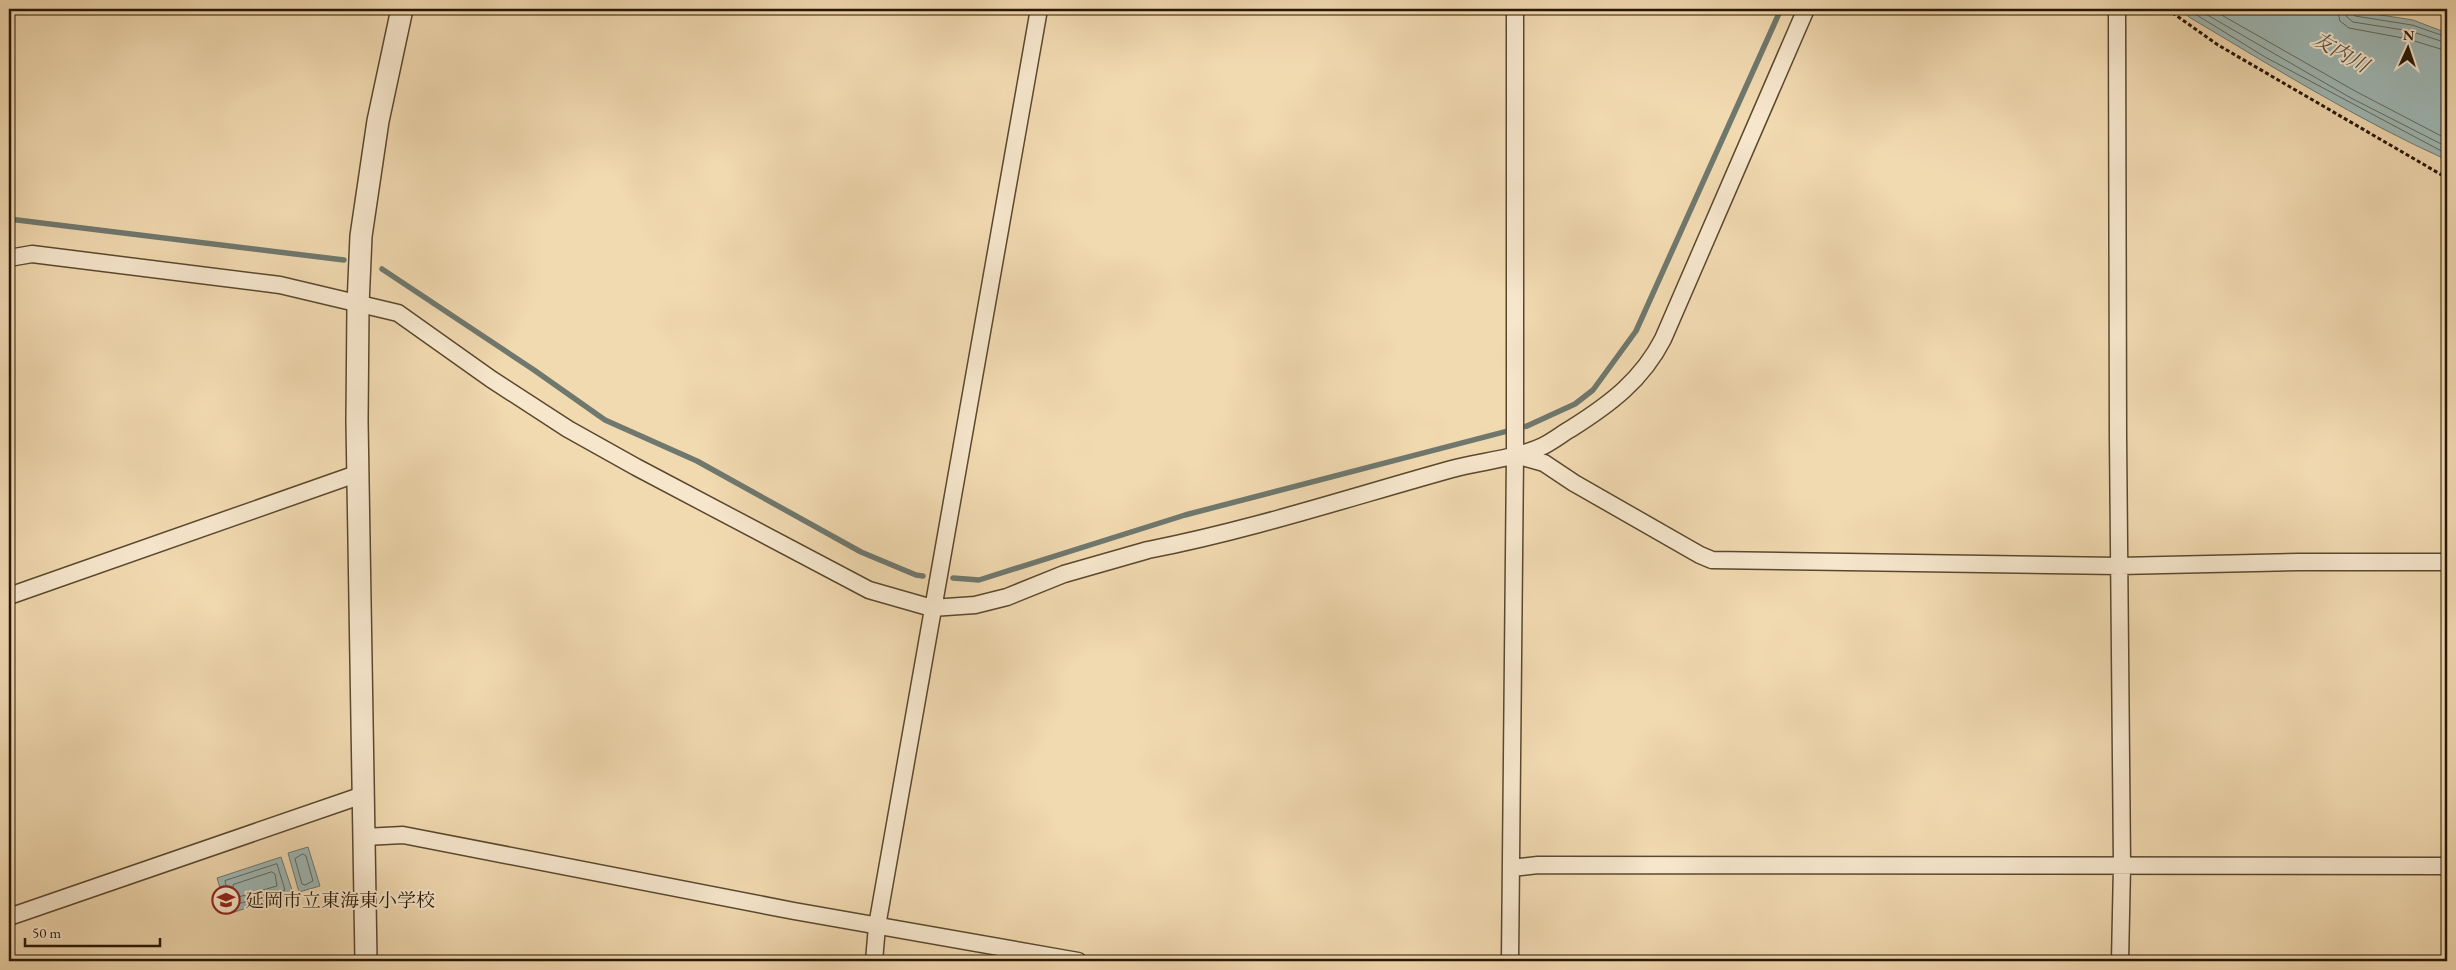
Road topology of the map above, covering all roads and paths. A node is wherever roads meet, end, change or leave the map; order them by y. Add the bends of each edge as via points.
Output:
1 (402, 9) edge
2 (1039, 9) edge
3 (1515, 9) edge
4 (1806, 9) edge
5 (2117, 9) edge
6 (2167, 9) edge
7 (2447, 178) edge
8 (9, 258) edge
9 (358, 305) junction
10 (1515, 455) junction
11 (359, 473) junction
12 (2447, 562) edge
13 (2119, 566) junction
14 (9, 596) edge
15 (932, 608) junction
16 (363, 795) junction
17 (364, 836) junction
18 (2122, 866) junction
19 (2447, 866) edge
20 (1512, 868) junction
21 (9, 917) edge
22 (877, 926) junction
23 (366, 961) edge
24 (874, 961) edge
25 (1078, 961) edge
26 (1510, 961) edge
27 (2120, 961) edge

1 - 9 street via 378,121 361,236
2 - 15 street
3 - 10 street
4 - 10 street via 1653,357 1635,380 1607,406 1543,446
5 - 13 street
6 - 7 path via 2218,45
8 - 9 street via 32,254 280,286
9 - 11 street
9 - 15 street via 398,314 568,429 636,468 869,590
10 - 13 street via 1544,463 1712,560
10 - 15 street via 1115,558 1007,597 975,605
10 - 20 street
11 - 14 street
11 - 16 street
12 - 13 street
13 - 18 street
15 - 22 street
16 - 17 street
16 - 21 street
17 - 22 street via 403,835
17 - 23 street
18 - 19 street
18 - 20 street via 1538,865
18 - 27 street
20 - 26 street
22 - 24 street
22 - 25 street

